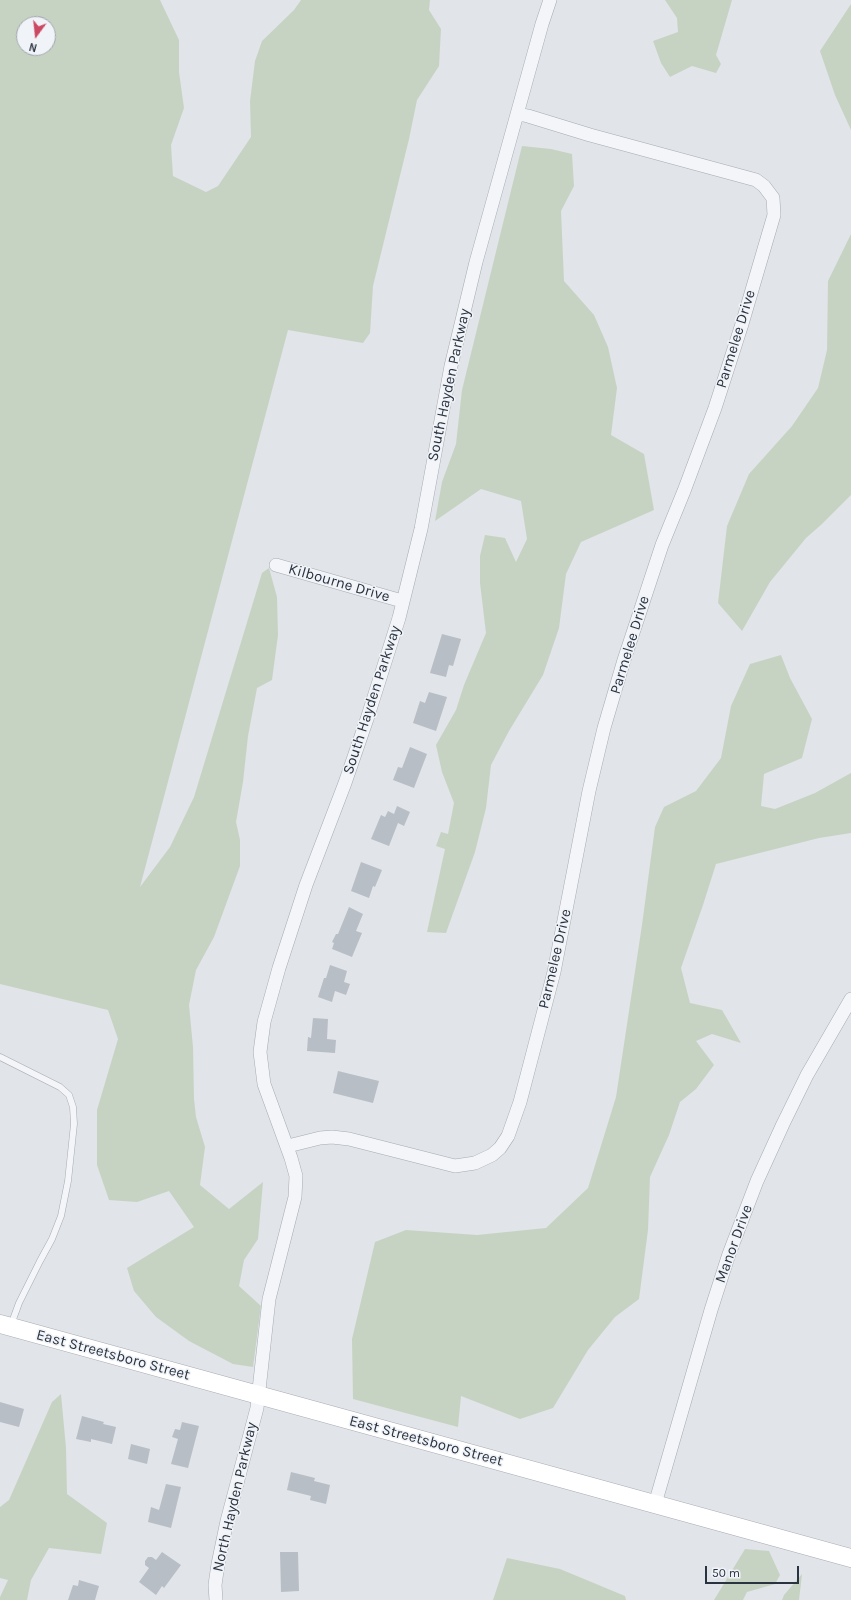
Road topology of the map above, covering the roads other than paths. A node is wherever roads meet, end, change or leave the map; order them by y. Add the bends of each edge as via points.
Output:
1 (550, 0) edge
2 (518, 114) junction
3 (276, 565) dead end
4 (402, 601) junction
5 (851, 999) edge
6 (0, 1057) edge
7 (288, 1146) junction
8 (5, 1325) edge
9 (258, 1394) junction
10 (655, 1504) junction
11 (851, 1558) edge
12 (216, 1600) edge

1 - 2 street, South Hayden Parkway
2 - 4 street, South Hayden Parkway via 474,270 451,366 421,529
2 - 7 street, Parmelee Drive via 756,180 773,198 774,215 715,408 662,546 604,728 589,791 554,972 520,1102 508,1136 492,1155 475,1163 455,1166 349,1138 320,1138
3 - 4 street, Kilbourne Drive
4 - 7 street, South Hayden Parkway via 378,688 306,885 264,1022 260,1052 264,1084
5 - 10 street, Manor Drive via 807,1075 757,1181 711,1310
6 - 8 lane via 60,1087 69,1095 74,1124 68,1181 61,1216 52,1239
7 - 9 street, South Hayden Parkway via 296,1176 295,1197 269,1299
8 - 9 main road, East Streetsboro Street
9 - 10 main road, East Streetsboro Street
9 - 12 street, North Hayden Parkway via 257,1408 218,1564
10 - 11 main road, East Streetsboro Street

